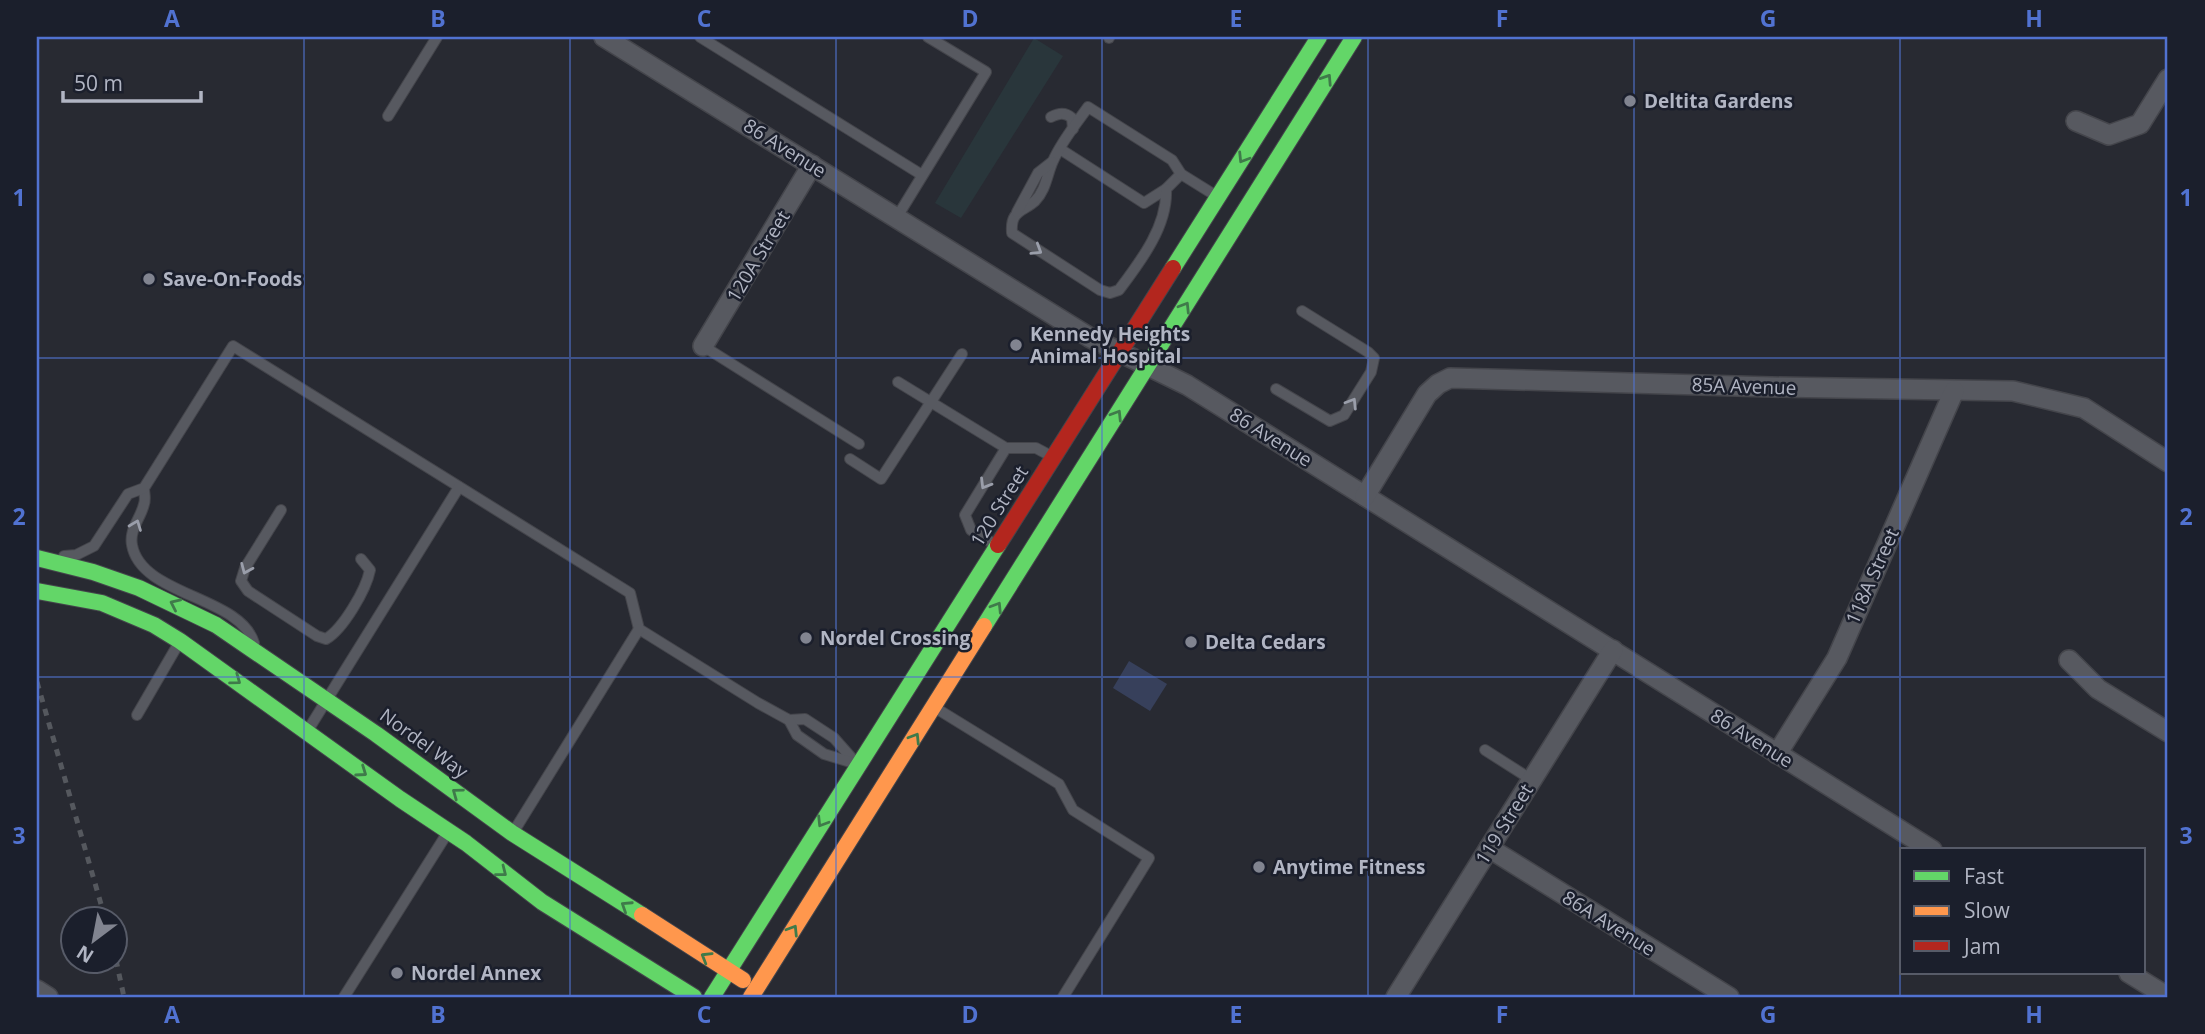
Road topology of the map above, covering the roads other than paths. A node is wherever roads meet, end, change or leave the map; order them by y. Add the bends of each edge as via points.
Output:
1 (437, 37) edge
2 (604, 37) edge
3 (700, 37) edge
4 (928, 37) edge
5 (1319, 37) edge
6 (1354, 37) edge
7 (2168, 79) edge
8 (388, 116) dead end
9 (1051, 117) dead end
10 (2076, 121) dead end
11 (1073, 130) junction
12 (1060, 149) junction
13 (812, 165) junction
14 (1181, 174) junction
15 (922, 175) junction
16 (1166, 189) junction
17 (1218, 197) junction
18 (897, 217) junction
19 (1302, 311) dead end
20 (703, 346) joint
21 (1121, 352) junction
22 (962, 354) dead end
23 (1149, 365) junction
24 (898, 382) dead end
25 (1276, 389) dead end
26 (1954, 391) junction
27 (931, 401) junction
28 (859, 444) dead end
29 (1006, 448) junction
30 (1054, 458) junction
31 (850, 459) dead end
32 (2168, 462) edge
33 (459, 487) junction
34 (144, 488) junction
35 (1366, 496) junction
36 (281, 510) dead end
37 (999, 547) junction
38 (38, 558) edge
39 (361, 559) dead end
40 (37, 591) edge
41 (958, 609) junction
42 (639, 629) junction
43 (180, 641) junction
44 (256, 650) junction
45 (1613, 650) junction
46 (2069, 660) dead end
47 (327, 701) junction
48 (934, 707) junction
49 (136, 715) dead end
50 (789, 720) junction
51 (307, 732) junction
52 (2168, 732) edge
53 (1485, 750) dead end
54 (1777, 754) junction
55 (858, 764) junction
56 (1532, 780) junction
57 (448, 831) junction
58 (512, 833) junction
59 (1489, 848) junction
60 (1929, 848) edge
61 (729, 971) junction
62 (2131, 974) edge
63 (37, 990) edge
64 (754, 993) edge
65 (48, 997) edge
66 (344, 997) edge
67 (694, 997) edge
68 (712, 997) edge
69 (771, 997) edge
70 (1063, 997) edge
71 (1396, 997) edge
72 (1729, 997) edge
73 (2168, 997) edge

1 - 8 lane
2 - 13 street, 86 Avenue
3 - 15 lane
4 - 15 lane via 986,72
5 -> 17 main road, 120 Street
23 -> 6 main road
7 - 10 street via 2140,124 2109,135
9 - 11 lane via 1069,115
11 - 12 lane
11 - 14 lane via 1088,107 1172,160
12 - 16 lane via 1144,203
12 -> 16 lane via 1038,173 1011,225 1012,233 1100,290 1119,290 1157,232 1167,204
13 - 18 street, 86 Avenue
13 - 20 street, 120A Street
14 - 16 lane
14 - 17 lane
15 - 18 lane
17 - 21 main road, 120 Street
18 - 21 street, 86 Avenue via 1089,337
25 -> 19 lane via 1330,421 1344,415 1371,372 1374,358 1368,352
20 - 28 lane
21 - 23 street, 86 Avenue
21 - 30 main road, 120 Street
22 - 27 lane
23 - 35 street, 86 Avenue
48 -> 23 main road
24 - 27 lane
26 - 32 street, 85A Avenue via 2013,391 2084,408
26 - 35 street, 85A Avenue via 1450,378 1427,394
26 - 54 street, 118A Street via 1837,658
27 - 29 lane
27 - 31 lane via 881,479
29 - 30 lane via 1036,447
29 -> 37 lane via 965,515 971,530
30 - 37 main road, 120 Street
33 - 34 lane via 233,346
33 - 42 lane via 630,593
33 - 47 lane
34 - 38 lane via 128,494 94,546 76,555
44 -> 34 lane via 246,627 158,579 140,563 131,534 145,503
35 - 45 street, 86 Avenue
36 -> 39 lane via 244,568 241,581 248,591 317,636 326,639 335,634 367,582 370,570
37 - 41 main road, 120 Street
44 -> 38 main road, Nordel Way via 139,587
40 - 43 main road via 102,603
41 - 48 main road via 962,628 933,680 930,697
41 - 55 main road, 120 Street
42 - 50 lane
42 - 58 lane
43 - 49 lane
43 -> 51 main road
44 - 47 main road, Nordel Way
45 - 54 street, 86 Avenue
45 - 56 street, 119 Street
46 - 52 street via 2098,688
47 - 51 lane
58 -> 47 main road, Nordel Way
64 -> 48 main road
48 - 70 lane via 1059,784 1073,810 1149,858
50 - 55 lane via 797,735 824,754
50 - 55 lane via 805,719 834,738
51 -> 57 main road
53 - 56 lane
54 - 60 street, 86 Avenue
55 -> 61 main road, 120 Street
56 - 59 street, 119 Street
57 - 66 lane
57 -> 67 main road via 542,902
61 -> 58 main road, Nordel Way
59 - 71 street, 119 Street
59 - 72 street, 86A Avenue
61 - 64 main road, Nordel Way
61 - 68 main road, 120 Street
62 - 73 street
63 - 65 street
64 - 69 main road, Nordel Way

